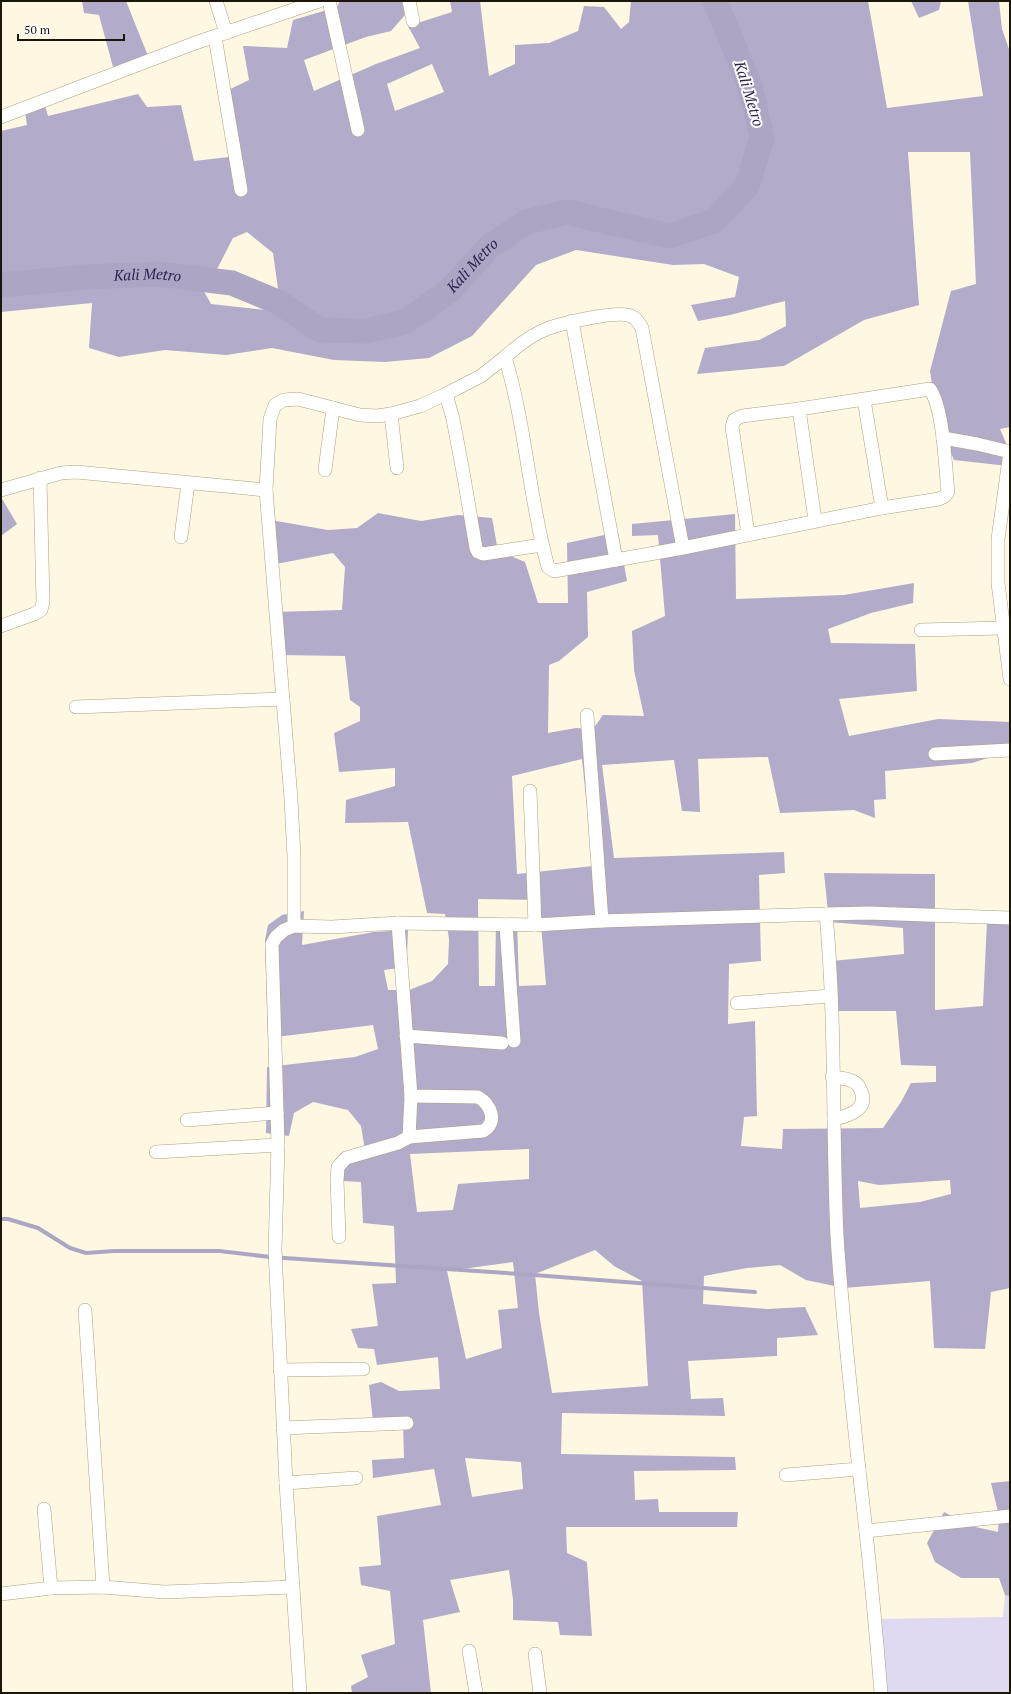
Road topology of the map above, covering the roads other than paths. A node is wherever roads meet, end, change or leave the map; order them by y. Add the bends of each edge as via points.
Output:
1 (216, 1) edge
2 (319, 1) edge
3 (330, 1) edge
4 (409, 1) edge
5 (413, 21) dead end
6 (220, 35) junction
7 (1, 117) edge
8 (358, 130) dead end
9 (241, 190) dead end
10 (572, 322) junction
11 (505, 357) junction
12 (446, 394) junction
13 (864, 400) junction
14 (333, 408) junction
15 (799, 409) junction
16 (391, 414) junction
17 (943, 438) junction
18 (1010, 452) edge
19 (397, 468) dead end
20 (325, 470) dead end
21 (40, 478) junction
22 (188, 483) junction
23 (1, 490) edge
24 (266, 490) junction
25 (882, 508) junction
26 (815, 520) junction
27 (748, 534) junction
28 (181, 537) dead end
29 (542, 545) junction
30 (683, 548) junction
31 (616, 560) junction
32 (1, 626) edge
33 (1003, 628) junction
34 (921, 630) dead end
35 (1010, 679) edge
36 (283, 699) junction
37 (76, 708) dead end
38 (587, 714) dead end
39 (1010, 750) edge
40 (935, 754) dead end
41 (530, 791) dead end
42 (826, 914) junction
43 (1010, 918) edge
44 (602, 921) junction
45 (398, 923) junction
46 (506, 924) junction
47 (535, 925) junction
48 (294, 926) junction
49 (831, 996) junction
50 (736, 1003) dead end
51 (406, 1036) junction
52 (832, 1077) junction
53 (411, 1096) junction
54 (277, 1113) junction
55 (834, 1119) junction
56 (187, 1120) dead end
57 (409, 1136) junction
58 (278, 1145) junction
59 (156, 1152) dead end
60 (339, 1237) dead end
61 (85, 1310) dead end
62 (363, 1369) dead end
63 (280, 1370) junction
64 (407, 1423) dead end
65 (283, 1428) junction
66 (859, 1469) junction
67 (786, 1475) dead end
68 (356, 1478) dead end
69 (286, 1483) junction
70 (44, 1508) dead end
71 (1010, 1516) edge
72 (866, 1532) junction
73 (103, 1587) junction
74 (292, 1587) junction
75 (51, 1588) junction
76 (1, 1591) edge
77 (1, 1594) edge
78 (469, 1651) dead end
79 (535, 1654) dead end
80 (300, 1693) edge
81 (476, 1693) edge
82 (540, 1693) edge
83 (882, 1693) edge

1 - 6 street
2 - 6 street
3 - 8 street
4 - 5 street
6 - 7 street
6 - 9 street
10 - 11 street via 548,328
10 - 30 street via 599,317 631,316 642,328
10 - 31 street
11 - 12 street via 491,370
11 - 29 street via 522,428
12 - 16 street via 420,406
12 - 29 street via 453,418 478,552 483,554
13 - 15 street
13 - 17 street via 930,389 934,396
13 - 25 street
14 - 16 street via 360,415
14 - 20 street
14 - 24 street via 298,399 284,400 275,405 270,419
15 - 26 street
15 - 27 street via 742,416 734,420 732,427
16 - 19 street
17 - 18 street
17 - 25 street via 948,492 945,496
18 - 33 street via 998,539 998,583
21 - 22 street via 76,472
21 - 23 street
21 - 32 street via 43,602 41,610
22 - 24 street
22 - 28 street
24 - 36 street
25 - 26 street
26 - 27 street
27 - 30 street
29 - 31 street via 548,567 554,571
30 - 31 street
33 - 34 street
33 - 35 street
36 - 37 street
36 - 48 street via 294,857
38 - 44 street
39 - 40 street
41 - 47 street
42 - 43 street
42 - 44 street
42 - 49 street
44 - 47 street
45 - 46 street
45 - 48 street via 332,927
45 - 51 street
46 - 47 street
46 - 51 street via 508,1042
48 - 54 street via 284,930 272,944
49 - 50 street
49 - 52 street
51 - 53 street
52 - 55 street
52 - 55 street via 854,1082 860,1087 863,1095 858,1110
53 - 57 street
53 - 57 street via 478,1097 484,1101 492,1114 492,1120 490,1126 483,1130
54 - 56 street
54 - 58 street
55 - 66 street via 842,1309
57 - 60 street via 398,1143 346,1158 338,1167
58 - 59 street
58 - 63 street via 275,1250
61 - 73 street
62 - 63 street
63 - 65 street
64 - 65 street
65 - 69 street
66 - 67 street
66 - 72 street
68 - 69 street
69 - 74 street
70 - 75 street
71 - 72 street
72 - 83 street
73 - 74 street via 164,1592
73 - 75 street
74 - 80 street
75 - 77 street
76 - 77 street
78 - 81 street
79 - 82 street

